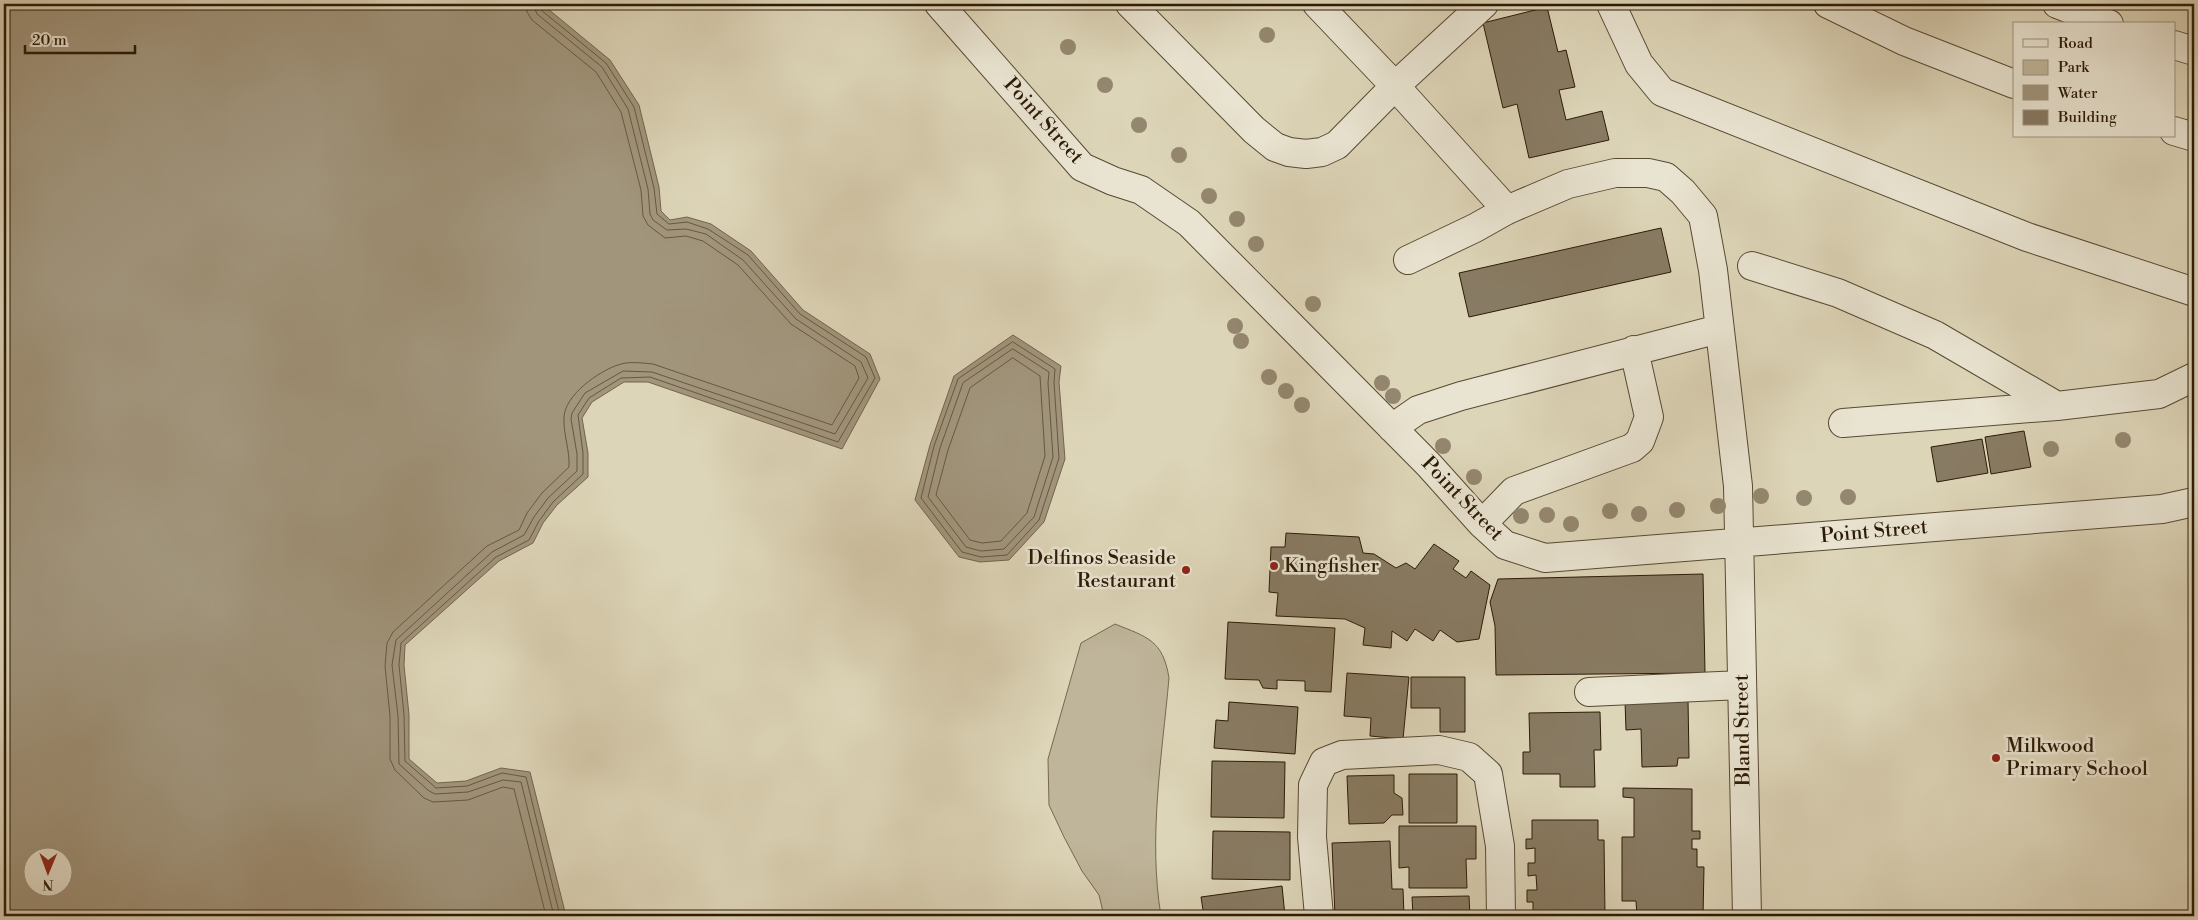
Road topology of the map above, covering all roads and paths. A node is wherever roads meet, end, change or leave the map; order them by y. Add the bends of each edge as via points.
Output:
1 (940, 4) edge
2 (1130, 4) edge
3 (1317, 4) edge
4 (1484, 4) edge
5 (1611, 4) edge
6 (1828, 4) edge
7 (2057, 4) edge
8 (2104, 22) edge
9 (2176, 46) edge
10 (2194, 51) edge
11 (2013, 84) edge
12 (1396, 86) junction
13 (2176, 132) edge
14 (2194, 136) edge
15 (1507, 210) junction
16 (1408, 260) dead end
17 (1752, 266) dead end
18 (2194, 292) edge
19 (1719, 329) junction
20 (1634, 350) junction
21 (2194, 377) edge
22 (2058, 406) junction
23 (1843, 423) dead end
24 (1392, 428) junction
25 (2194, 502) edge
26 (1482, 524) junction
27 (1741, 543) junction
28 (1741, 685) junction
29 (1589, 692) dead end
30 (1319, 916) edge
31 (1501, 916) edge
32 (1747, 916) edge

1 - 24 street, Point Street via 1082,167 1142,190 1189,223
2 - 12 street via 1254,130 1288,152 1322,152 1337,144
3 - 12 street
4 - 12 street
5 - 18 street via 1639,64 1662,92 2027,237
6 - 11 street via 1904,41
7 - 8 street
9 - 10 street
12 - 15 street
13 - 14 street
15 - 16 street, Bland Street
15 - 19 street, Bland Street via 1568,184 1615,173 1648,173 1666,177 1703,216
17 - 22 street via 1838,293 1935,336
19 - 20 street
19 - 27 street, Bland Street via 1733,432
20 - 24 street via 1461,396 1418,410
20 - 26 street via 1650,417 1640,441 1632,448 1514,492
21 - 22 street via 2159,394
22 - 23 street
24 - 26 street, Point Street
25 - 27 street, Point Street via 2162,509
26 - 27 street, Point Street via 1505,545 1545,558
27 - 28 street, Bland Street
28 - 29 street
28 - 32 street, Bland Street
30 - 31 street via 1312,837 1313,785 1324,762 1342,755 1439,750 1469,757 1488,774 1500,846

